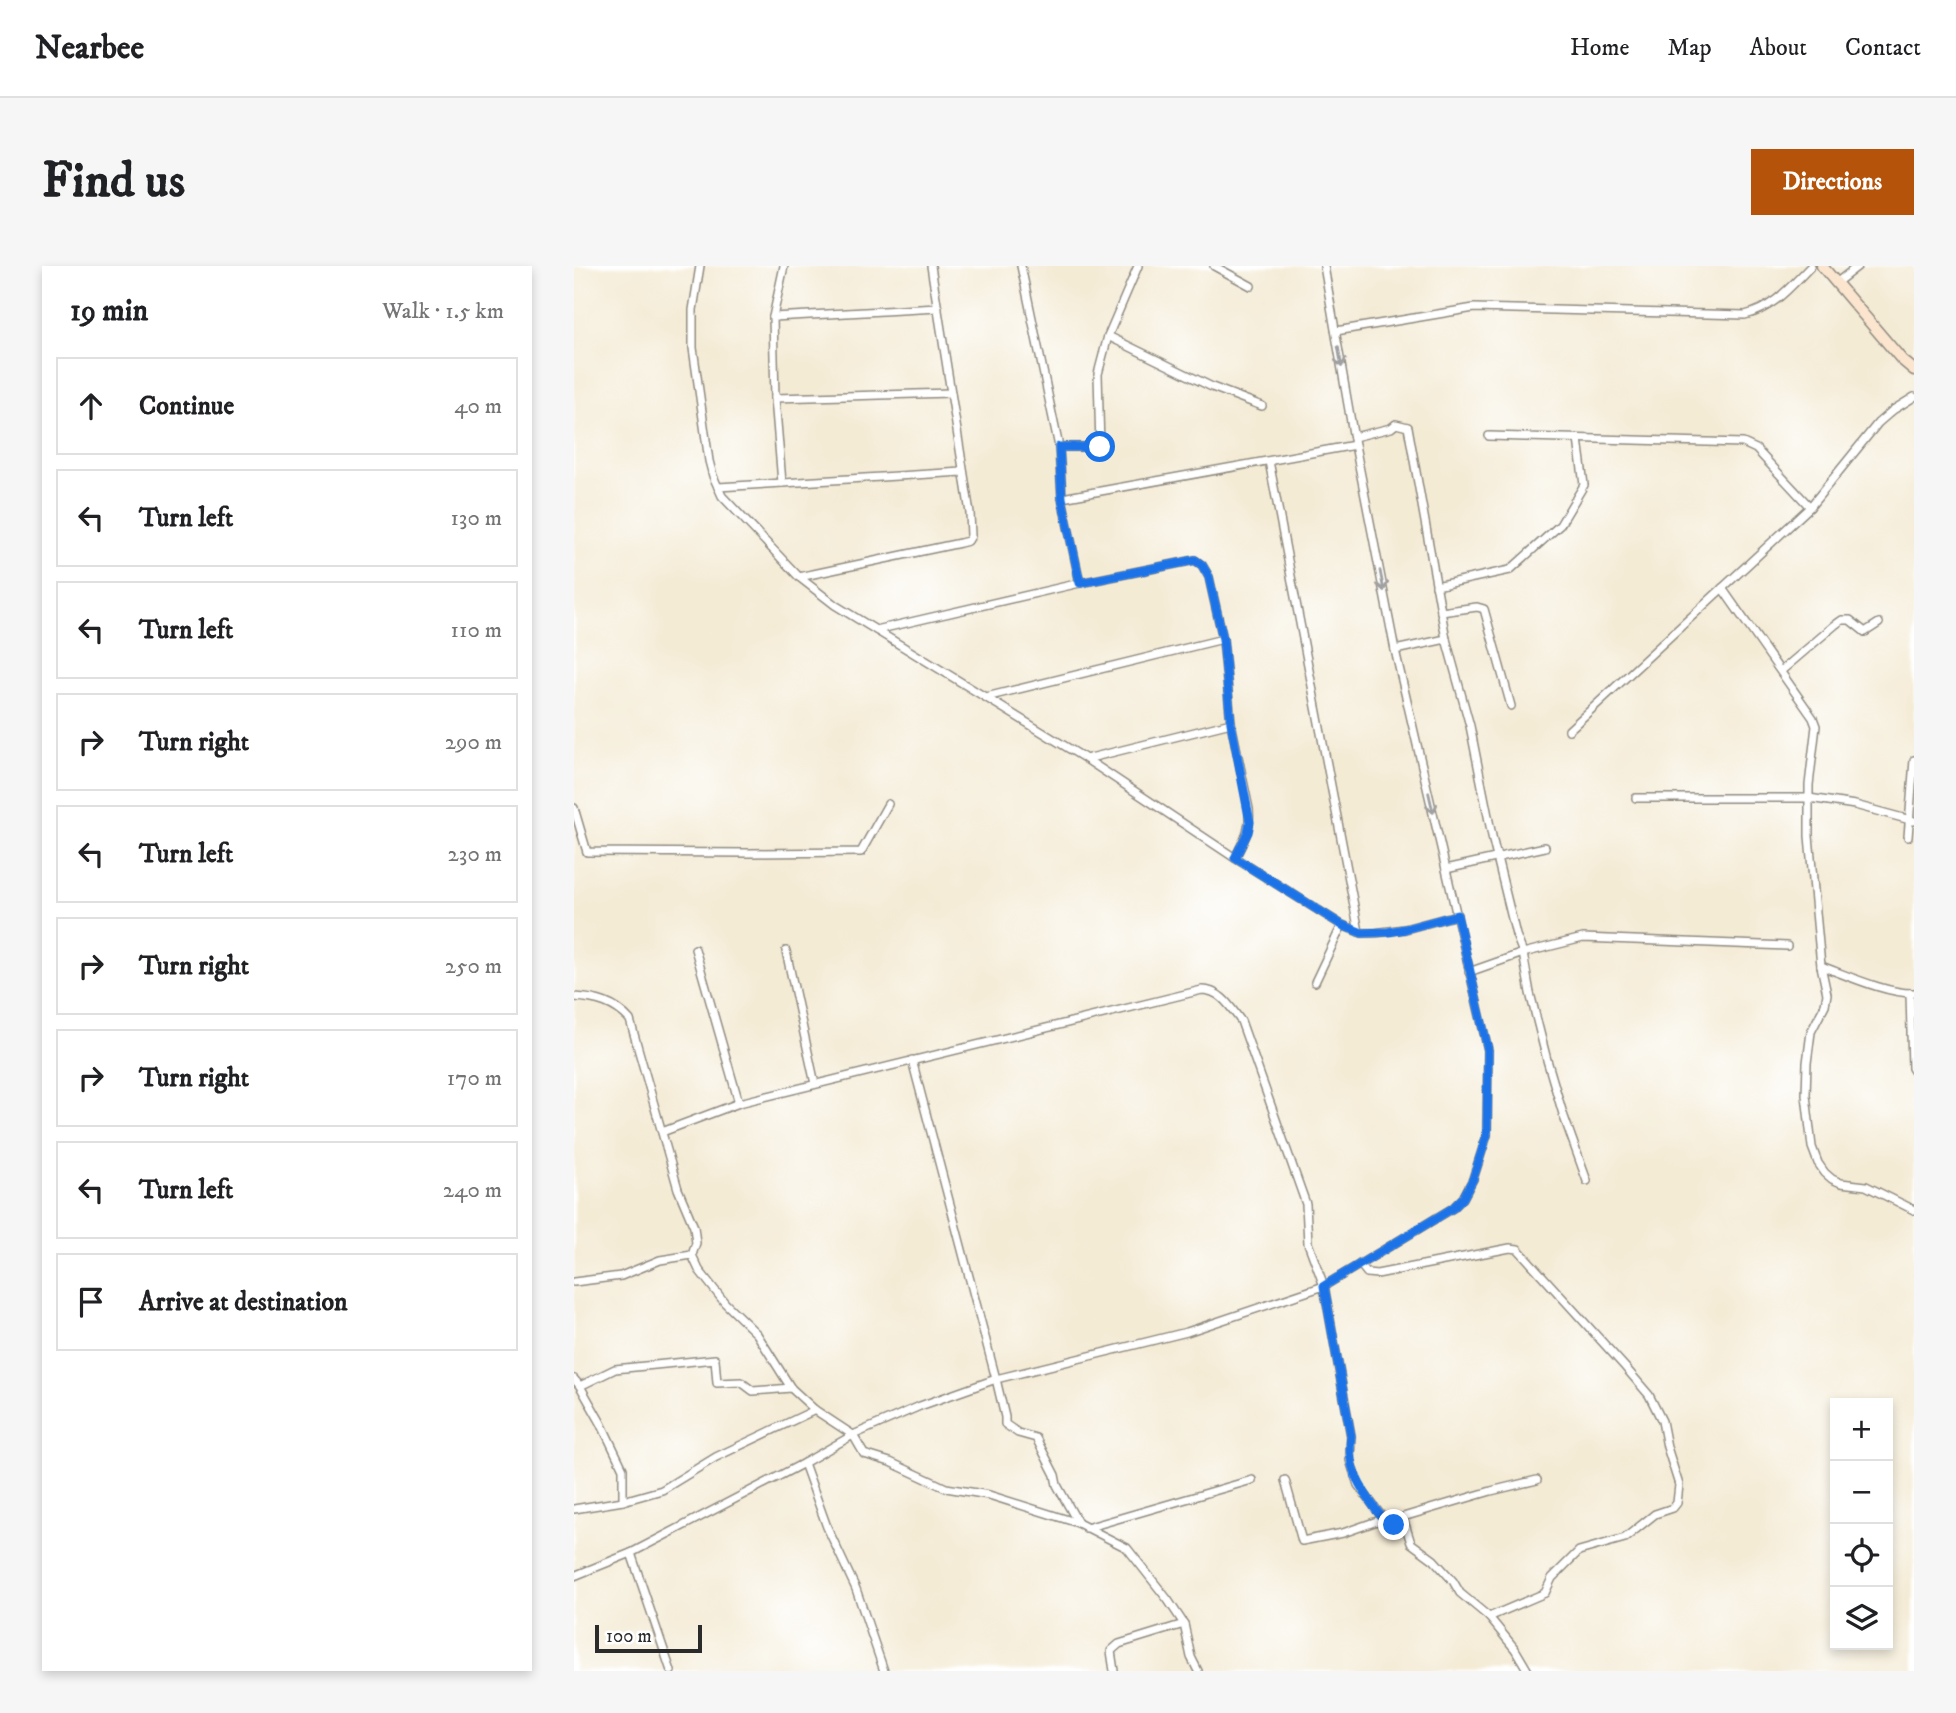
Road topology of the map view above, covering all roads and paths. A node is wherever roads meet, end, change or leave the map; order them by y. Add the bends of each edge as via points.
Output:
1 (700, 266) edge
2 (784, 266) edge
3 (931, 266) edge
4 (1021, 266) edge
5 (1138, 266) edge
6 (1214, 266) edge
7 (1324, 266) edge
8 (1811, 266) edge
9 (1822, 266) edge
10 (1858, 266) edge
11 (1836, 283) junction
12 (1251, 286) dead end
13 (938, 308) junction
14 (773, 317) junction
15 (1336, 331) junction
16 (1108, 336) junction
17 (1914, 370) edge
18 (951, 393) junction
19 (1914, 397) edge
20 (775, 398) junction
21 (1262, 406) dead end
22 (1489, 436) dead end
23 (1577, 439) junction
24 (1354, 441) junction
25 (1059, 447) junction
26 (1269, 461) junction
27 (963, 472) junction
28 (782, 483) junction
29 (718, 487) junction
30 (1062, 498) junction
31 (1810, 507) junction
32 (799, 577) junction
33 (1080, 583) junction
34 (1436, 586) junction
35 (1723, 587) junction
36 (1441, 612) junction
37 (1879, 623) dead end
38 (875, 631) junction
39 (1223, 639) junction
40 (1446, 639) junction
41 (1395, 650) junction
42 (1782, 671) junction
43 (986, 697) junction
44 (1511, 706) dead end
45 (1231, 723) junction
46 (1569, 730) dead end
47 (1086, 759) junction
48 (1914, 760) edge
49 (1636, 798) dead end
50 (1809, 798) junction
51 (888, 804) dead end
52 (574, 808) edge
53 (1911, 820) edge
54 (1908, 837) dead end
55 (1545, 847) dead end
56 (1497, 857) junction
57 (1235, 858) junction
58 (1446, 869) junction
59 (1457, 915) junction
60 (1342, 925) junction
61 (1359, 932) junction
62 (1787, 946) dead end
63 (695, 949) dead end
64 (786, 951) dead end
65 (1523, 953) junction
66 (1821, 966) junction
67 (1469, 972) junction
68 (1315, 982) dead end
69 (1912, 993) edge
70 (574, 997) edge
71 (912, 1060) junction
72 (1914, 1071) edge
73 (815, 1084) junction
74 (739, 1103) junction
75 (662, 1132) junction
76 (1587, 1181) dead end
77 (1914, 1210) edge
78 (692, 1255) junction
79 (1360, 1264) junction
80 (574, 1282) edge
81 (1324, 1286) junction
82 (574, 1379) edge
83 (996, 1379) junction
84 (580, 1386) junction
85 (791, 1388) junction
86 (815, 1410) junction
87 (853, 1435) junction
88 (804, 1463) junction
89 (1252, 1480) dead end
90 (1285, 1480) dead end
91 (1537, 1480) dead end
92 (623, 1501) junction
93 (574, 1509) edge
94 (1385, 1520) junction
95 (1078, 1523) junction
96 (1086, 1528) junction
97 (631, 1553) junction
98 (574, 1576) edge
99 (1489, 1616) junction
100 (1184, 1625) junction
101 (671, 1671) edge
102 (884, 1671) edge
103 (1114, 1671) edge
104 (1198, 1671) edge
105 (1528, 1671) edge

1 - 29 street via 693,348 709,461
2 - 14 street
3 - 13 street
4 - 25 street
5 - 16 street
6 - 12 street
7 - 15 street
8 - 15 street via 1774,302 1745,315 1474,308
9 - 11 street
10 - 11 street
11 - 17 street
13 - 14 street
13 - 18 street
14 - 20 street
15 -> 24 street
16 - 21 street
16 - 25 street via 1098,373 1100,447
18 - 20 street
18 - 27 street
19 - 31 street via 1878,423
20 - 28 street
22 - 23 street
23 - 31 street via 1743,443 1756,449
23 - 34 street via 1584,485 1560,525 1510,570
24 - 26 street
24 - 34 street via 1396,424 1408,428
24 -> 41 street
25 - 30 street
26 - 30 street
26 - 61 street
27 - 28 street
27 - 32 street via 971,528 968,541
28 - 29 street
29 - 32 street
30 - 33 street
31 - 35 street
32 - 38 street
33 - 38 street
33 - 39 street via 1195,560 1209,577
34 - 36 street
35 - 42 street
35 - 46 street
36 - 40 street
36 - 44 street via 1484,609
37 - 42 street via 1865,632 1850,620 1842,620
38 - 43 street
39 - 43 street
39 - 45 street
40 - 41 street
40 - 56 street
41 -> 58 street
42 - 50 street via 1816,726
43 - 47 street
45 - 47 street
45 - 57 street via 1250,822
47 - 57 street
48 - 53 street
49 - 50 street
50 - 53 street
50 - 66 street
51 - 52 street via 861,852 587,852
53 - 54 street
55 - 56 street
56 - 58 street
56 - 65 street
57 - 60 street
58 - 59 street
59 - 61 street via 1388,932
59 - 67 street
60 - 61 street
60 - 68 street
62 - 65 street via 1583,938
63 - 74 street
64 - 73 street
65 - 67 street
65 - 76 street via 1547,1060
66 - 69 street
66 - 77 street via 1827,995 1811,1032 1806,1095 1818,1163 1832,1179 1866,1185
67 - 79 street via 1488,1050 1487,1135 1473,1179 1453,1208
69 - 72 street
70 - 75 street via 605,1002 631,1020
71 - 73 street
71 - 81 street via 1202,990 1215,992 1241,1021 1306,1204 1308,1243
71 - 83 street
73 - 74 street
74 - 75 street
75 - 78 street via 694,1227
78 - 80 street via 660,1260 621,1276
78 - 85 street via 717,1293 757,1334
79 - 81 street
79 - 99 street via 1367,1273 1377,1274 1516,1248 1649,1395 1662,1421 1679,1485 1674,1508 1655,1514 1625,1538 1579,1551 1552,1578 1545,1593
81 - 83 street via 1187,1332
81 - 94 street via 1351,1436 1350,1460 1358,1485
82 - 84 street
83 - 87 street
83 - 95 street via 1005,1424 1036,1438
84 - 85 street via 615,1369 715,1359 718,1383 741,1382 754,1391
84 - 92 street via 623,1469
85 - 86 street
86 - 87 street
86 - 92 street via 716,1457 662,1490
87 - 88 street
87 - 95 street via 864,1454 946,1488 989,1495
88 - 97 street
88 - 102 street
89 - 96 street
90 - 94 street via 1302,1541
91 - 94 street
92 - 93 street
94 - 99 street via 1405,1524 1411,1543
95 - 96 street
96 - 100 street via 1127,1548
97 - 98 street
97 - 101 street
99 - 105 street
100 - 103 street via 1119,1644 1111,1651
100 - 104 street

